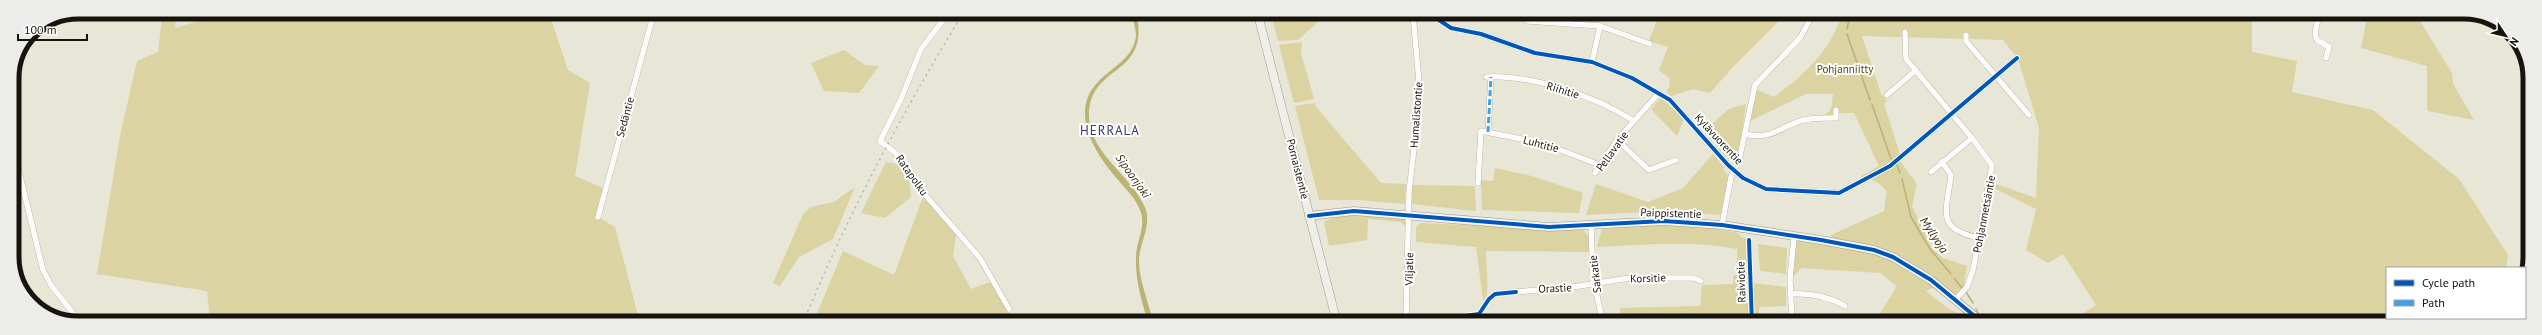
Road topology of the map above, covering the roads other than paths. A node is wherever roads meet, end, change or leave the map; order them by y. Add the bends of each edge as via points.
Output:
1 (652, 19) edge
2 (944, 19) edge
3 (1259, 19) edge
4 (1413, 19) edge
5 (1436, 19) edge
6 (1527, 19) edge
7 (1810, 19) edge
8 (2318, 19) edge
9 (1600, 26) junction
10 (1905, 32) dead end
11 (1966, 35) dead end
12 (1650, 44) dead end
13 (2016, 58) dead end
14 (2326, 58) dead end
15 (1592, 62) junction
16 (1915, 71) junction
17 (1995, 76) junction
18 (1659, 93) junction
19 (1887, 95) dead end
20 (1836, 110) dead end
21 (1950, 113) junction
22 (2028, 115) dead end
23 (1634, 121) junction
24 (1488, 132) junction
25 (1745, 134) junction
26 (1972, 138) junction
27 (1617, 140) junction
28 (1676, 160) dead end
29 (1942, 162) junction
30 (1600, 165) junction
31 (1735, 170) junction
32 (19, 172) edge
33 (1931, 172) dead end
34 (1595, 173) dead end
35 (1478, 183) dead end
36 (1309, 216) junction
37 (1410, 216) junction
38 (598, 218) dead end
39 (1591, 225) junction
40 (1722, 225) junction
41 (1794, 237) junction
42 (1980, 238) junction
43 (1701, 281) dead end
44 (1594, 284) junction
45 (1516, 292) dead end
46 (1790, 294) junction
47 (1955, 300) junction
48 (1845, 306) dead end
49 (1009, 309) dead end
50 (75, 316) edge
51 (1335, 316) edge
52 (1407, 316) edge
53 (1601, 316) edge
54 (1792, 316) edge
55 (1975, 316) edge

1 - 38 street, Sedäntie
2 - 49 street, Ratapolku via 921,49 901,99 880,141 898,155 921,190 980,258
3 - 36 street, Pornaistentie
4 - 37 street, Humalistontie via 1419,82 1409,192
5 - 15 street, Kylävuorentie via 1445,26 1481,34 1526,50
6 - 9 street via 1541,23
7 - 25 street via 1800,38 1755,85
8 - 14 street via 2315,34 2317,40 2329,47
9 - 12 street
9 - 15 street
10 - 16 street, Pohjanmetsäntie via 1906,59
11 - 17 street via 1966,41
13 - 17 street, Kylävuorentie
15 - 18 street, Kylävuorentie via 1632,78
16 - 19 street
16 - 21 street, Pohjanmetsäntie
17 - 21 street, Kylävuorentie
17 - 22 street
18 - 23 street, Pellavatie
18 - 31 street, Kylävuorentie via 1687,118
20 - 25 street via 1836,118 1804,120 1768,136 1758,138
21 - 26 street, Pohjanmetsäntie
21 - 31 street, Kylävuorentie via 1890,166 1839,193 1766,189 1743,178
23 - 24 street, Riihitie via 1580,95 1541,83 1488,77
23 - 27 street, Pellavatie
24 - 30 street, Luhtitie via 1542,143
24 - 35 street, Luhtitie via 1481,131
25 - 31 street
26 - 29 street
26 - 42 street, Pohjanmetsäntie via 1989,158 1993,169
27 - 28 street via 1649,170
27 - 30 street, Pellavatie
29 - 33 street
29 - 42 street via 1951,175 1945,211 1948,219 1962,235
30 - 34 street, Pellavatie
31 - 40 street via 1726,199
32 - 50 street via 43,270 51,285
36 - 37 street, Paippistentie via 1354,211
36 - 51 street, Pornaistentie
37 - 39 street, Paippistentie via 1528,226
37 - 52 street, Viljatie
39 - 40 street, Paippistentie via 1664,221
39 - 44 street, Sarkatie
40 - 41 street, Paippistentie
41 - 46 street
41 - 47 street, Paippistentie via 1821,240 1884,254 1915,270
42 - 47 street, Pohjanmetsäntie via 1967,287
43 - 44 street, Korsitie via 1694,278 1658,277 1629,278
44 - 45 street, Orastie
44 - 53 street, Sarkatie
46 - 48 street via 1814,295 1832,299
46 - 54 street
47 - 55 street, Paippistentie

